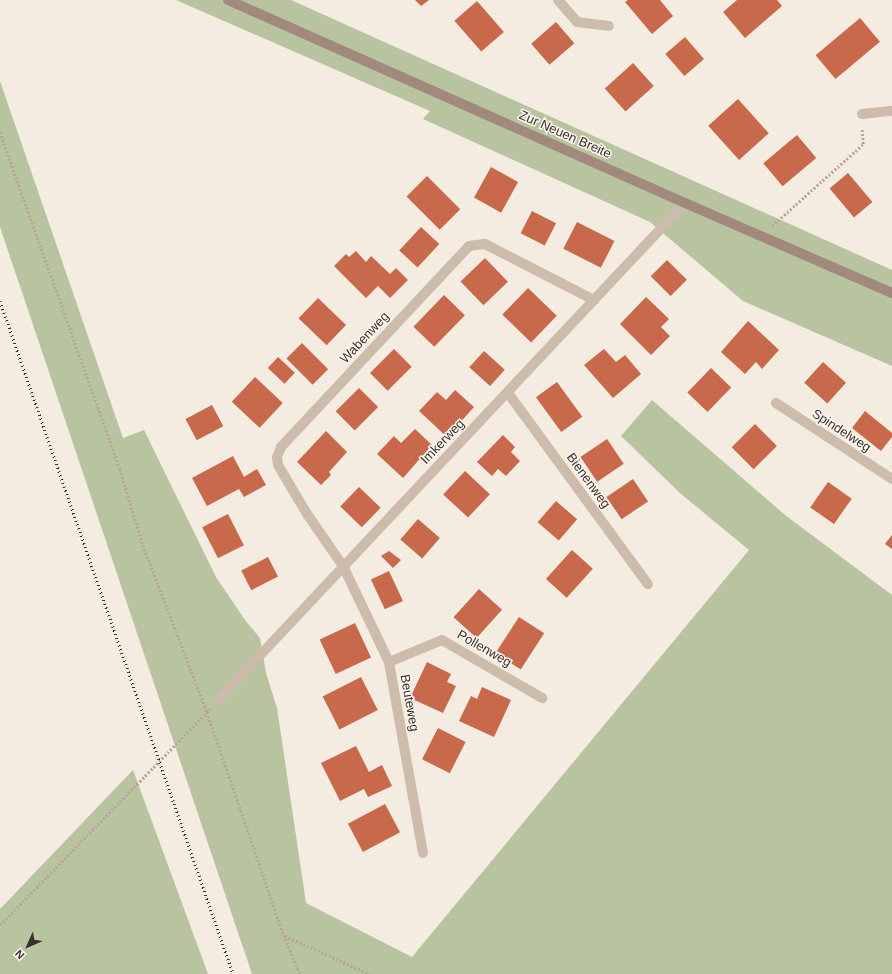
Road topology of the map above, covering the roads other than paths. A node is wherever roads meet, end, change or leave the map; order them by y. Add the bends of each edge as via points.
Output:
1 (228, 0) edge
2 (558, 0) edge
3 (609, 26) dead end
4 (892, 111) edge
5 (862, 114) road end
6 (685, 203) junction
7 (892, 292) edge
8 (594, 300) junction
9 (508, 393) junction
10 (776, 403) dead end
11 (892, 479) edge
12 (343, 566) junction
13 (648, 584) dead end
14 (389, 662) junction
15 (542, 698) dead end
16 (219, 699) road end
17 (423, 853) dead end

1 - 6 street, Zur Neuen Breite
2 - 3 street via 577,22
4 - 5 street
6 - 7 street, Zur Neuen Breite
6 - 8 street, Imkerweg
8 - 9 street, Imkerweg
8 - 12 street, Wabenweg via 485,244 469,246 281,447 278,465 307,514
9 - 12 street, Imkerweg
9 - 13 street, Bienenweg
10 - 11 street, Spindelweg
12 - 14 street, Beuteweg
12 - 16 street, Imkerweg
14 - 15 street, Pollenweg via 442,640
14 - 17 street, Beuteweg

